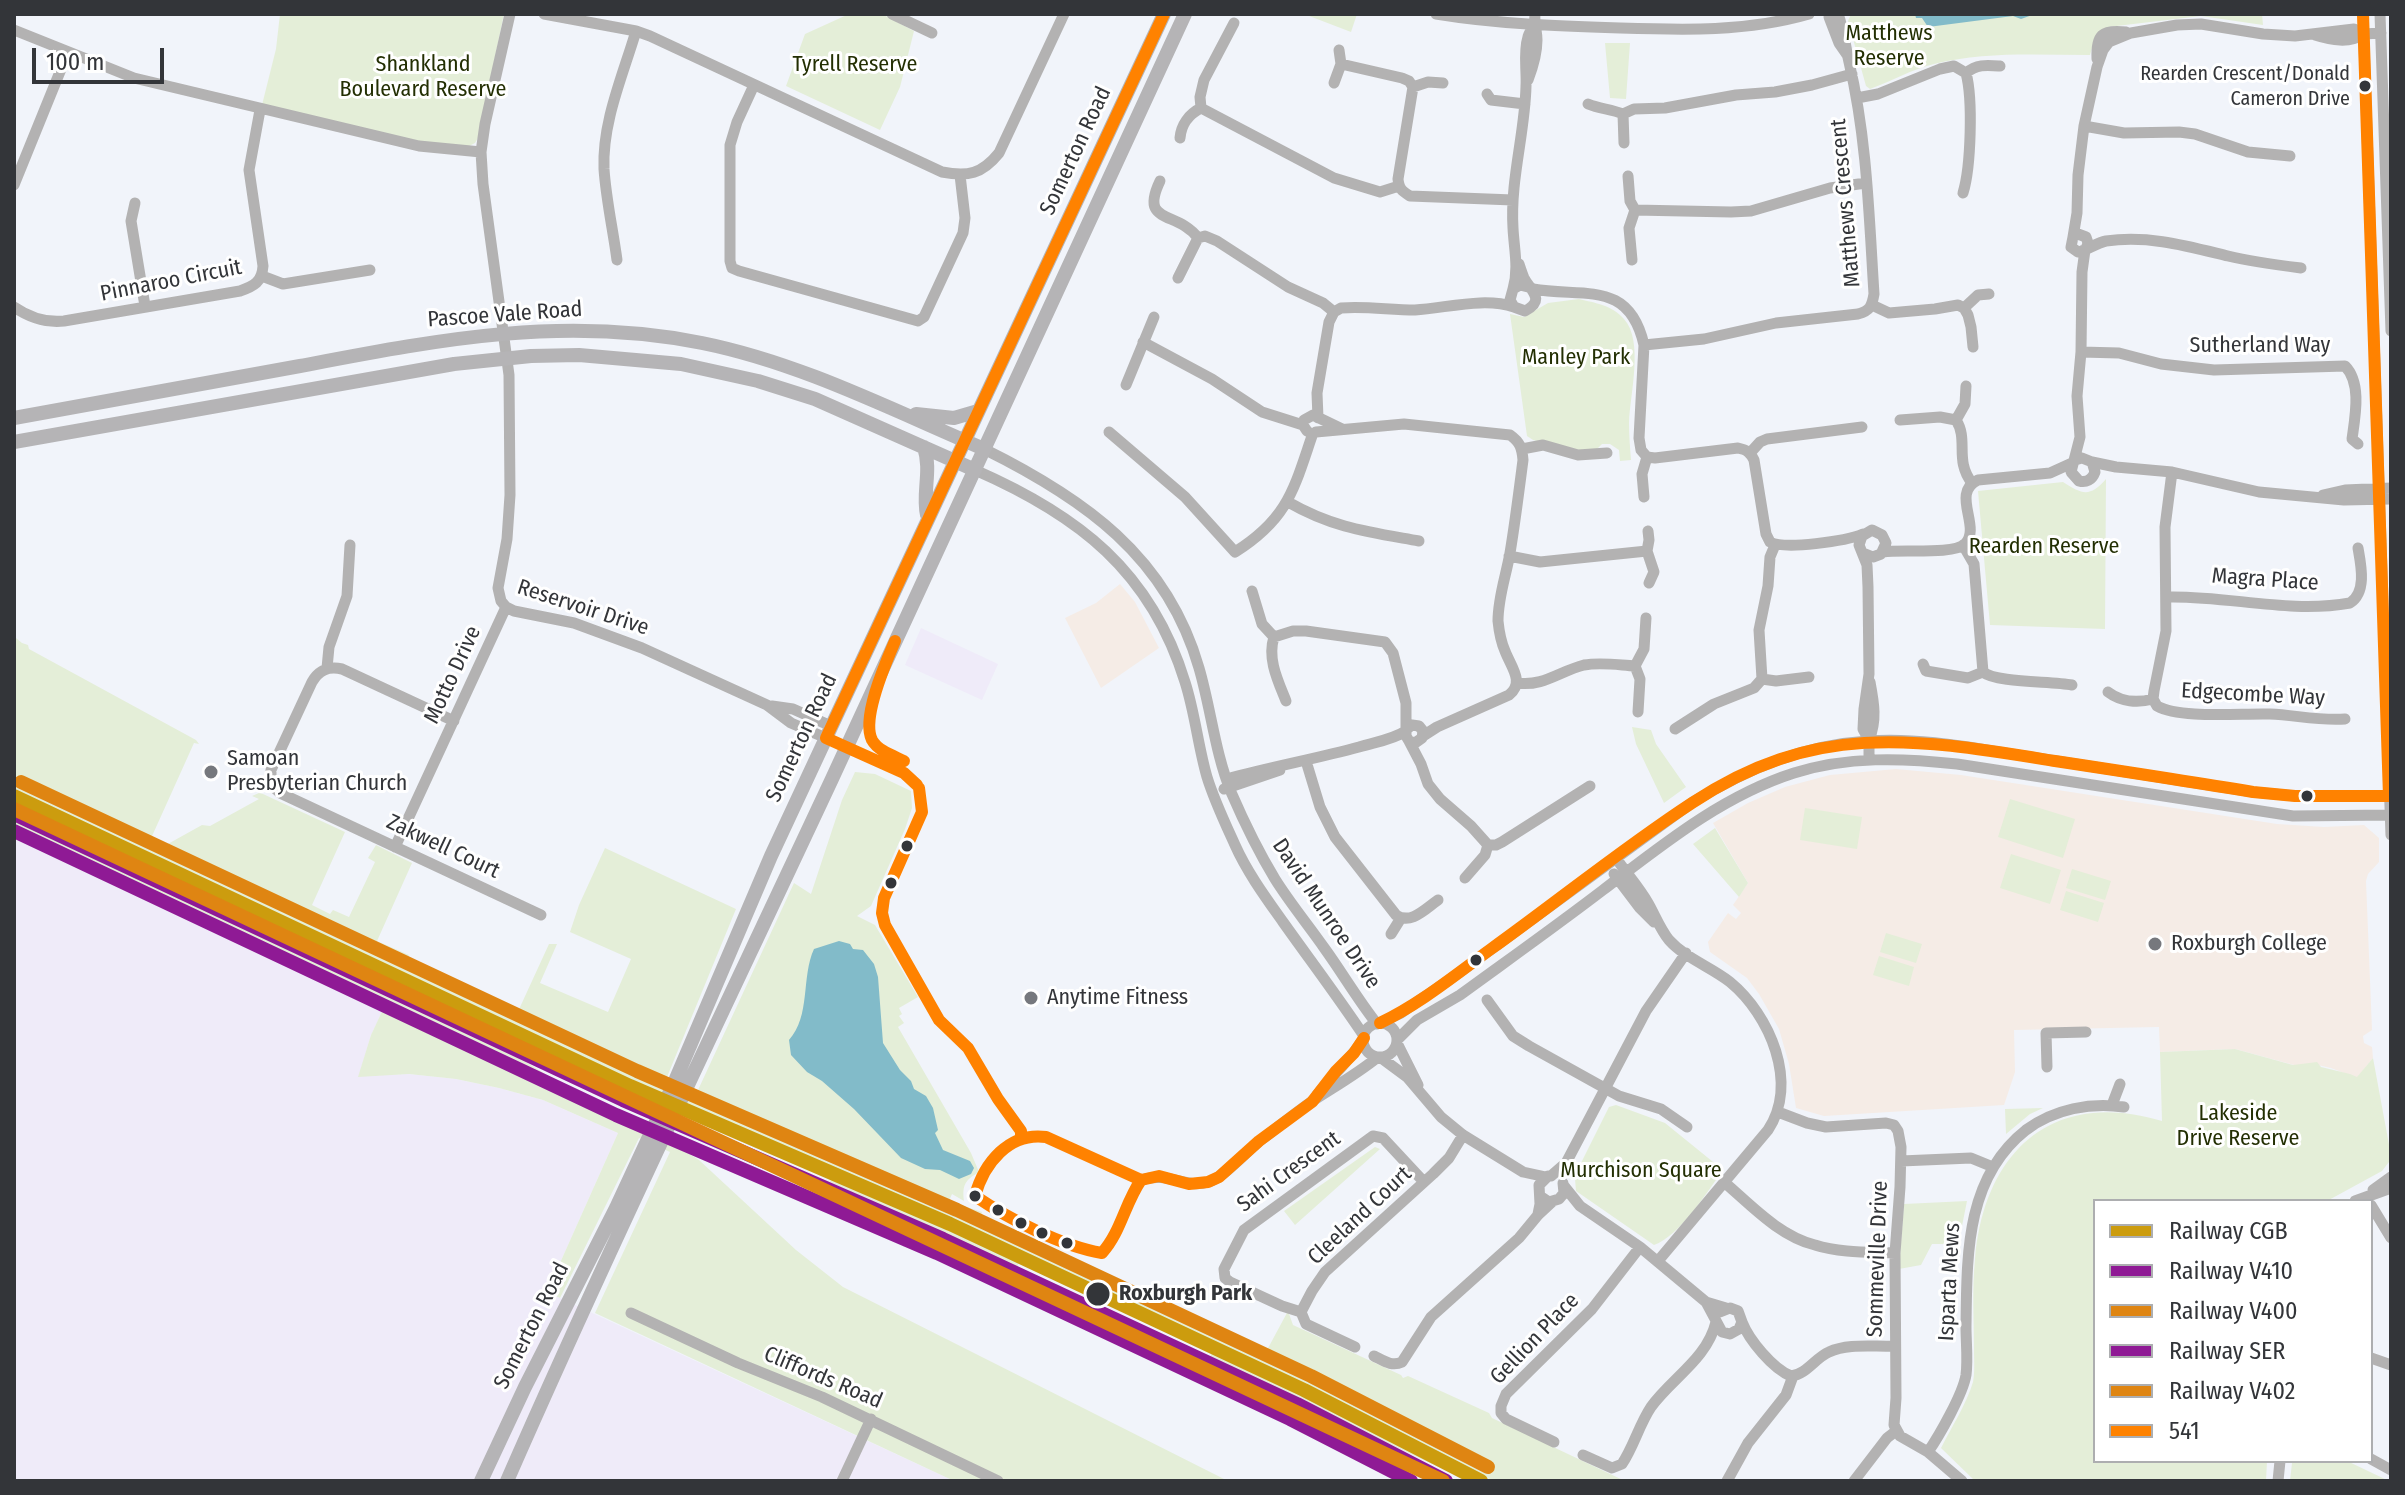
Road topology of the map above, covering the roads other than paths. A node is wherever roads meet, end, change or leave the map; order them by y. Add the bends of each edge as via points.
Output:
1 (510, 14) edge
2 (544, 14) edge
3 (892, 14) edge
4 (1064, 14) edge
5 (1164, 14) edge
6 (1185, 14) edge
7 (1436, 14) edge
8 (1809, 14) edge
9 (2363, 14) edge
10 (2380, 14) edge
11 (1833, 15) edge
12 (1234, 23) dead end
13 (1534, 28) edge
14 (14, 30) edge
15 (636, 31) junction
16 (932, 33) dead end
17 (2381, 33) junction
18 (2364, 34) junction
19 (1339, 50) dead end
20 (68, 52) junction
21 (1341, 64) junction
22 (2000, 66) dead end
23 (1966, 73) junction
24 (1852, 74) junction
25 (1334, 83) dead end
26 (1443, 83) dead end
27 (754, 85) junction
28 (1413, 87) junction
29 (1487, 94) dead end
30 (1857, 98) junction
31 (1525, 104) junction
32 (1588, 104) dead end
33 (1201, 108) junction
34 (260, 110) junction
35 (1623, 114) junction
36 (2084, 126) junction
37 (1180, 138) dead end
38 (1624, 143) dead end
39 (481, 152) junction
40 (2290, 156) dead end
41 (960, 175) junction
42 (1628, 176) dead end
43 (1160, 181) dead end
44 (1866, 183) junction
45 (14, 185) edge
46 (1399, 186) junction
47 (1963, 193) dead end
48 (1513, 200) junction
49 (136, 202) dead end
50 (1635, 210) junction
51 (1198, 238) junction
52 (2081, 243) junction
53 (1517, 256) junction
54 (617, 260) dead end
55 (1632, 260) dead end
56 (2390, 261) edge
57 (2371, 262) junction
58 (2301, 268) dead end
59 (372, 270) dead end
60 (262, 276) junction
61 (1178, 278) dead end
62 (1533, 289) junction
63 (1512, 290) junction
64 (1563, 292) junction
65 (1989, 294) dead end
66 (1481, 303) junction
67 (1872, 305) junction
68 (145, 306) junction
69 (1533, 306) junction
70 (14, 307) edge
71 (1514, 307) junction
72 (1964, 308) junction
73 (1334, 312) junction
74 (1154, 317) dead end
75 (2391, 331) edge
76 (504, 333) junction
77 (1143, 342) junction
78 (1644, 345) junction
79 (1973, 347) dead end
80 (2081, 352) junction
81 (749, 355) junction
82 (507, 358) junction
83 (758, 381) junction
84 (1126, 385) dead end
85 (1966, 386) dead end
86 (896, 411) junction
87 (978, 411) junction
88 (14, 418) edge
89 (1900, 420) dead end
90 (1956, 420) junction
91 (1311, 424) junction
92 (1862, 427) dead end
93 (1109, 432) dead end
94 (2080, 437) junction
95 (964, 441) junction
96 (14, 442) edge
97 (2358, 444) dead end
98 (924, 447) junction
99 (984, 449) junction
100 (1522, 449) junction
101 (1607, 453) dead end
102 (1750, 453) junction
103 (1647, 457) junction
104 (955, 461) junction
105 (2091, 461) junction
106 (2074, 462) junction
107 (2116, 467) junction
108 (975, 470) junction
109 (2172, 472) junction
110 (2050, 473) junction
111 (2091, 478) junction
112 (2075, 479) junction
113 (1972, 483) junction
114 (2385, 494) edge
115 (1644, 497) dead end
116 (1288, 502) junction
117 (928, 519) junction
118 (1648, 531) dead end
119 (1863, 534) junction
120 (1882, 535) junction
121 (1419, 541) dead end
122 (1838, 541) junction
123 (350, 545) dead end
124 (1775, 545) junction
125 (1963, 545) junction
126 (2358, 548) dead end
127 (1907, 549) junction
128 (1647, 551) junction
129 (1862, 552) junction
130 (1882, 553) junction
131 (1509, 556) junction
132 (1649, 583) dead end
133 (1868, 587) junction
134 (1252, 591) dead end
135 (2166, 597) junction
136 (506, 607) junction
137 (1646, 618) dead end
138 (1274, 637) junction
139 (1923, 664) dead end
140 (1635, 666) junction
141 (327, 668) junction
142 (1983, 672) junction
143 (1809, 677) dead end
144 (1762, 679) junction
145 (1517, 683) junction
146 (2072, 685) dead end
147 (2108, 692) dead end
148 (2153, 699) junction
149 (1286, 701) dead end
150 (1638, 712) dead end
151 (2345, 719) dead end
152 (454, 721) junction
153 (1675, 729) dead end
154 (828, 732) junction
155 (1414, 733) junction
156 (1869, 733) junction
157 (848, 741) junction
158 (1869, 759) junction
159 (1306, 761) junction
160 (1228, 784) junction
161 (1590, 786) dead end
162 (1212, 790) junction
163 (2390, 796) edge
164 (2390, 815) edge
165 (2391, 835) edge
166 (1488, 845) junction
167 (395, 847) junction
168 (1612, 861) junction
169 (1622, 876) junction
170 (1465, 878) dead end
171 (1438, 900) dead end
172 (541, 915) dead end
173 (1401, 918) junction
174 (1391, 934) dead end
175 (1686, 953) junction
176 (1487, 1000) dead end
177 (1379, 1024) junction
178 (2086, 1032) dead end
179 (1364, 1037) junction
180 (1397, 1041) junction
181 (1379, 1057) junction
182 (2047, 1067) dead end
183 (682, 1084) junction
184 (2120, 1084) dead end
185 (1605, 1089) junction
186 (1422, 1095) junction
187 (1312, 1102) junction
188 (1778, 1112) junction
189 (1687, 1127) dead end
190 (1463, 1135) junction
191 (654, 1144) junction
192 (1901, 1161) junction
193 (1566, 1163) junction
194 (1993, 1167) junction
195 (1523, 1172) junction
196 (1549, 1177) junction
197 (2391, 1177) edge
198 (1141, 1180) dead end
199 (1424, 1182) junction
200 (1724, 1182) junction
201 (1563, 1184) junction
202 (2391, 1188) edge
203 (1539, 1194) junction
204 (2367, 1199) edge
205 (2369, 1199) edge
206 (1554, 1202) junction
207 (1580, 1206) junction
208 (2373, 1212) edge
209 (1538, 1215) junction
210 (2391, 1238) edge
211 (1640, 1247) junction
212 (1895, 1253) junction
213 (1658, 1261) junction
214 (1706, 1302) junction
215 (1726, 1308) junction
216 (1301, 1312) junction
217 (631, 1313) dead end
218 (1716, 1320) junction
219 (1742, 1322) junction
220 (1731, 1334) junction
221 (1753, 1342) junction
222 (1895, 1346) junction
223 (1355, 1347) dead end
224 (1706, 1347) junction
225 (1374, 1356) dead end
226 (1793, 1376) junction
227 (871, 1419) junction
228 (1896, 1431) junction
229 (1554, 1442) dead end
230 (1928, 1452) junction
231 (1583, 1455) dead end
232 (481, 1481) edge
233 (507, 1481) edge
234 (842, 1481) edge
235 (998, 1481) edge
236 (1727, 1481) edge
237 (1854, 1481) edge
238 (1962, 1481) edge

1 - 39 street, Reservoir Drive
2 - 15 street
3 - 16 street
4 - 41 street via 999,153 987,167
5 - 87 main road, Somerton Road
6 - 99 main road, Somerton Road
7 - 13 street
8 - 13 street via 1734,29
9 - 18 street
10 - 17 street
11 - 24 street, Matthews Crescent via 1847,39
12 - 33 street via 1204,80
13 - 31 street via 1525,61
14 - 20 street
15 - 27 street
15 - 54 street via 605,144
17 - 18 street
17 - 56 street
18 - 36 street via 2354,29 2263,34 2201,24 2108,31 2097,48
18 - 57 street
19 - 21 street
20 - 34 street via 134,78
20 - 45 street
21 - 25 street
21 - 28 street via 1402,78
22 - 23 street via 1982,65
23 - 30 street via 1954,66 1940,69
23 - 47 street via 1970,134
24 - 30 street, Matthews Crescent
24 - 35 street via 1775,92
26 - 28 street
27 - 41 street via 942,172
27 - 41 street via 730,145 732,268 918,321 963,233
28 - 46 street
29 - 31 street via 1491,100
30 - 44 street, Matthews Crescent
31 - 48 street
32 - 35 street
33 - 37 street via 1187,119
33 - 46 street via 1334,178 1380,192
34 - 39 street via 419,146
34 - 60 street, Pinnaroo Circuit via 249,170
35 - 38 street
36 - 40 street via 2124,133 2195,134 2248,152
36 - 52 street via 2077,213
39 - 76 street, Reservoir Drive
42 - 50 street
43 - 51 street via 1154,208
44 - 50 street via 1751,211
44 - 67 street, Matthews Crescent
46 - 48 street via 1410,196
48 - 53 street
49 - 68 street via 131,221
50 - 55 street via 1629,228
51 - 61 street
51 - 73 street via 1217,241
52 - 58 street via 2148,239
52 - 80 street
53 - 62 street
53 - 63 street
56 - 57 street
56 - 75 street
57 - 114 street
59 - 60 street via 283,284
60 - 68 street, Pinnaroo Circuit via 240,291
62 - 63 street via 1520,285
62 - 64 street
62 - 69 street
63 - 66 street
63 - 71 street
64 - 69 street
64 - 78 street via 1607,296 1622,305 1633,316
65 - 72 street via 1978,295
66 - 71 street
66 - 73 street via 1413,310 1349,307
67 - 72 street via 1889,313
67 - 78 street, Matthews Crescent via 1858,314
68 - 70 street, Pinnaroo Circuit via 52,322
69 - 71 street via 1525,311
72 - 79 street
73 - 91 street
74 - 77 street
76 - 81 main road, Pascoe Vale Road via 639,334
76 - 82 street, Reservoir Drive
76 - 88 main road, Pascoe Vale Road via 422,343
77 - 84 street
77 - 91 street via 1262,412
78 - 103 street via 1639,438
80 - 94 street
80 - 97 street, Sutherland Way via 2119,353 2214,370 2345,366 2353,379 2352,439
81 - 83 main road
81 - 86 main road, Pascoe Vale Road
82 - 83 main road, Pascoe Vale Road via 627,358
82 - 96 main road, Pascoe Vale Road
82 - 136 street, Reservoir Drive via 511,483 498,588
83 - 98 main road, Pascoe Vale Road via 815,399
85 - 90 street via 1965,404
86 - 87 main road via 954,418
86 - 95 main road, Pascoe Vale Road
87 - 95 main road, Somerton Road
89 - 90 street
90 - 113 street via 1962,432 1962,466
91 - 100 street via 1342,429 1404,424 1500,433 1517,440
91 - 116 street via 1299,479
92 - 102 street via 1767,439
93 - 116 street via 1185,497 1235,552 1270,525
94 - 105 street
94 - 106 street
95 - 99 main road, Pascoe Vale Road
95 - 104 main road, Somerton Road
98 - 104 main road, Pascoe Vale Road
98 - 117 main road
99 - 108 main road, Somerton Road
99 - 160 street, David Munroe Drive via 1069,496 1106,524 1157,581 1199,666
100 - 101 street via 1543,445 1578,455
100 - 131 street
102 - 103 street via 1738,448
102 - 124 street via 1766,534
103 - 115 street
104 - 108 main road, Pascoe Vale Road
104 - 117 main road, Somerton Road
105 - 106 street
105 - 107 street
105 - 111 street
106 - 110 street
106 - 112 street
107 - 109 street
107 - 111 street
108 - 157 main road, Somerton Road
108 - 162 street, David Munroe Drive via 1076,524 1120,564 1145,596 1185,683
109 - 114 street via 2297,497 2345,490
109 - 135 street, Edgecombe Way via 2165,527
110 - 112 street
110 - 113 street
111 - 112 street
113 - 125 street via 1966,497 1970,532
114 - 163 street
116 - 121 street via 1332,524
117 - 154 main road, Somerton Road
118 - 128 street
119 - 120 street via 1872,530
119 - 122 street
119 - 129 street
120 - 127 street
120 - 130 street
122 - 124 street
122 - 129 street
123 - 141 street via 347,596
124 - 144 street via 1759,630
125 - 127 street
125 - 142 street via 1974,564
126 - 135 street, Magra Place via 2360,588 2350,603 2283,606
127 - 130 street
128 - 131 street via 1540,562
128 - 132 street via 1654,572
129 - 130 street via 1873,557
129 - 133 street
130 - 133 street
131 - 145 street via 1498,603 1499,628
133 - 156 street via 1874,709
134 - 138 street via 1262,624
135 - 148 street, Edgecombe Way via 2166,631
136 - 152 street, Motto Drive
136 - 154 street, Reservoir Drive via 599,631 767,705 791,723
137 - 140 street via 1644,649
138 - 149 street via 1271,655
138 - 155 street via 1306,631 1385,642 1393,653
139 - 142 street via 1926,671 1968,678
140 - 145 street via 1599,663 1538,684
140 - 150 street via 1640,679
141 - 152 street via 342,669
141 - 167 street, Zakwell Court via 315,675 271,770 271,785
142 - 146 street via 1999,680
143 - 144 street
144 - 153 street
145 - 155 street via 1509,695
147 - 148 street via 2135,702
148 - 151 street, Edgecombe Way via 2173,711
152 - 167 street, Motto Drive
154 - 157 main road
154 - 183 main road, Somerton Road via 771,856
155 - 159 street
155 - 166 street via 1428,784
156 - 158 street
156 - 163 street via 1886,741 1970,747 2267,793
156 - 168 street via 1732,778
157 - 183 main road, Somerton Road
158 - 164 street via 1957,764 2293,816
158 - 169 street via 1795,773 1748,791
159 - 160 street via 1264,769
159 - 173 street via 1335,837
160 - 162 street
160 - 177 street, David Munroe Drive via 1276,881
161 - 166 street via 1502,842
162 - 179 street, David Munroe Drive via 1260,890
163 - 164 street
164 - 165 street
166 - 170 street
167 - 172 street, Zakwell Court
168 - 169 street
168 - 177 street via 1449,980
169 - 175 street via 1647,901 1671,942
169 - 180 street via 1460,995 1417,1020
171 - 173 street via 1414,917
173 - 174 street
175 - 185 street via 1646,1011
175 - 188 street via 1728,981 1761,1019 1777,1059
176 - 185 street via 1513,1036
177 - 179 street
177 - 180 street via 1394,1030
178 - 182 street via 2046,1033
179 - 181 street via 1366,1049
179 - 187 street
180 - 181 street via 1393,1052
180 - 186 street
181 - 186 street
181 - 187 street
183 - 191 main road, Somerton Road
184 - 194 street, Isparta Mews via 2118,1106 2076,1108 2045,1119 2019,1136
185 - 189 street via 1661,1109
185 - 193 street
186 - 190 street
187 - 198 street via 1219,1177 1189,1184 1159,1176
188 - 192 street, Sommeville Drive via 1826,1127 1890,1124 1898,1131
188 - 200 street
190 - 195 street
190 - 199 street, Cleeland Court
191 - 232 main road, Somerton Road
191 - 233 main road, Somerton Road
192 - 194 street via 1971,1158
192 - 212 street, Sommeville Drive
193 - 196 street
193 - 201 street
194 - 230 street, Isparta Mews via 1970,1237 1965,1380
195 - 196 street
195 - 203 street
196 - 201 street
196 - 203 street via 1541,1181
197 - 204 street
199 - 216 street, Cleeland Court via 1325,1272
199 - 216 street, Sahi Crescent via 1383,1138 1373,1136 1240,1233 1225,1278
200 - 212 street via 1791,1236 1812,1245
200 - 213 street
201 - 206 street via 1564,1193
201 - 207 street
202 - 205 street
203 - 206 street
203 - 209 street
206 - 207 street
206 - 209 street
207 - 211 street
208 - 210 street
209 - 225 street via 1431,1317 1402,1362 1390,1364
211 - 213 street
211 - 229 street, Gellion Place via 1592,1309 1503,1400 1501,1413 1506,1419
212 - 222 street, Sommeville Drive
213 - 214 street
214 - 215 street
214 - 218 street
215 - 218 street
215 - 219 street via 1738,1311
216 - 223 street via 1306,1324
217 - 227 street, Cliffords Road
218 - 220 street via 1719,1329
218 - 224 street
219 - 220 street
219 - 221 street
220 - 221 street
220 - 224 street
221 - 226 street
222 - 226 street via 1834,1350
222 - 228 street, Sommeville Drive
224 - 231 street via 1651,1407 1622,1464 1612,1468
226 - 236 street via 1786,1395 1748,1443
227 - 234 street
227 - 235 street, Cliffords Road
228 - 230 street
228 - 237 street
230 - 238 street

